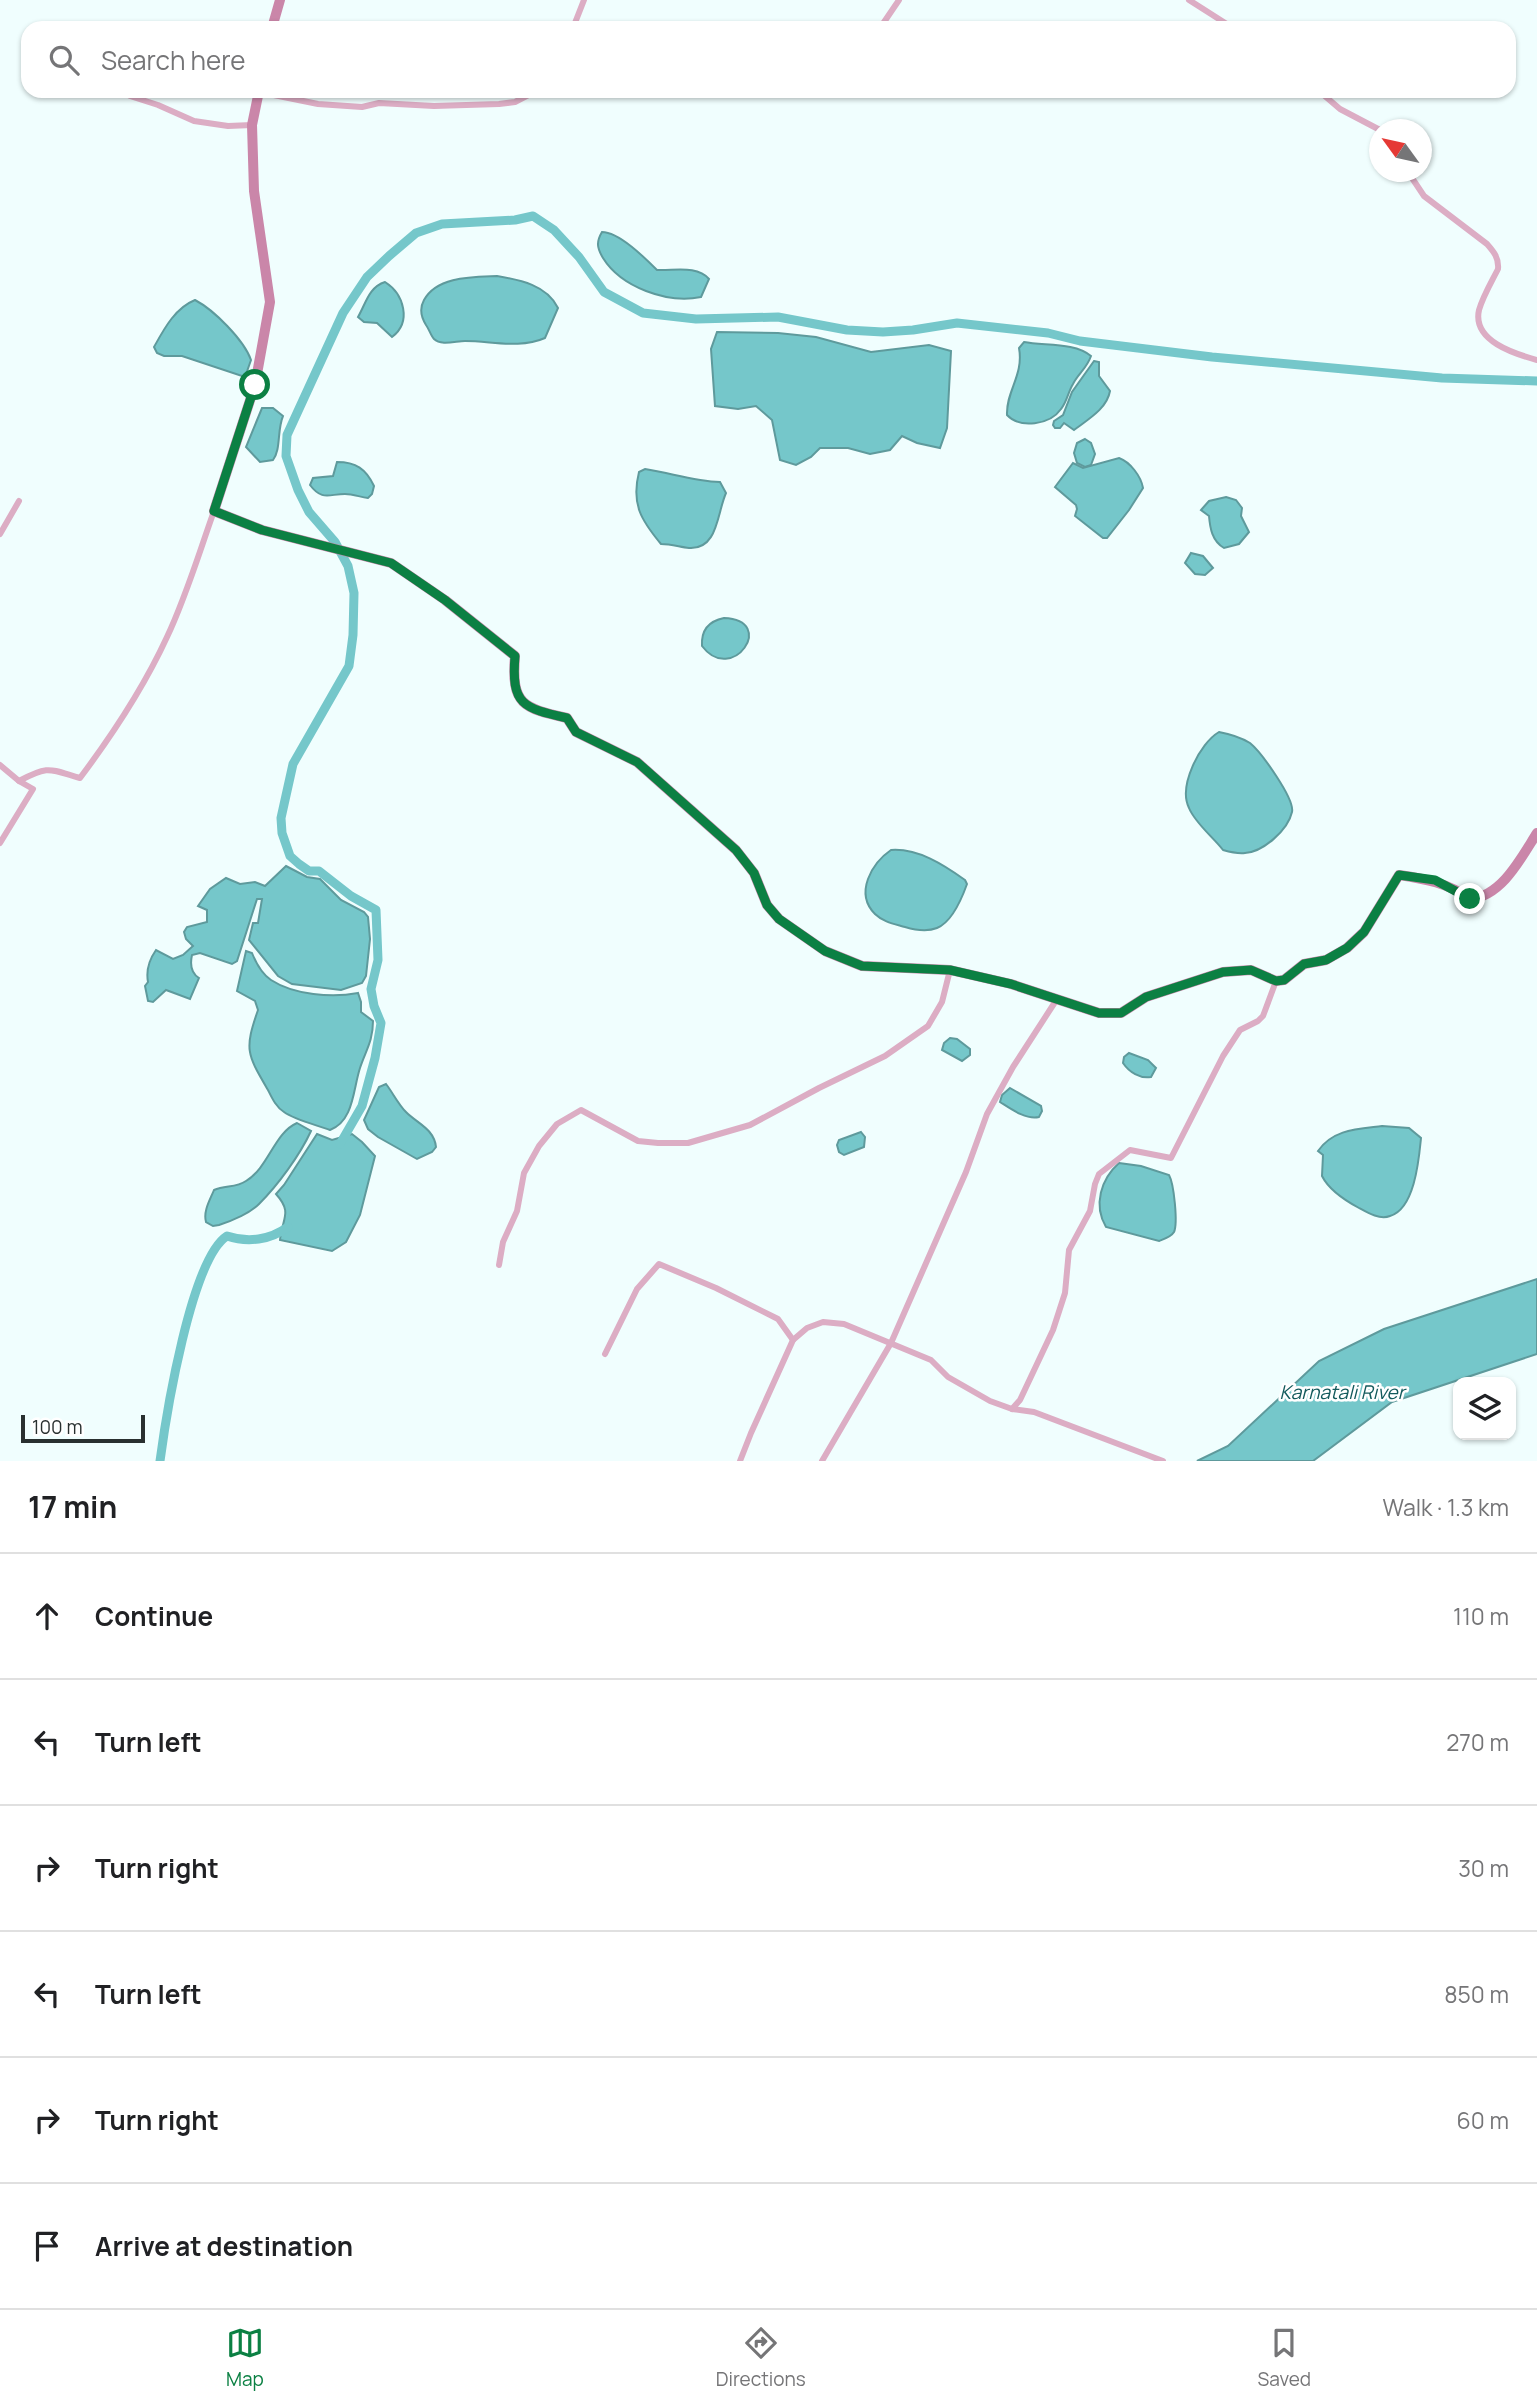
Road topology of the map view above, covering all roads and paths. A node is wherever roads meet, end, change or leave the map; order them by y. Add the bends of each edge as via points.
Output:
1 (280, 0) edge
2 (584, 0) edge
3 (900, 0) edge
4 (1189, 0) edge
5 (274, 21) edge
6 (576, 21) edge
7 (885, 21) edge
8 (1222, 21) edge
9 (136, 98) edge
10 (258, 98) edge
11 (288, 98) edge
12 (523, 98) edge
13 (1327, 98) edge
14 (1369, 124) edge
15 (251, 125) junction
16 (1415, 182) edge
17 (1537, 360) edge
18 (19, 501) dead end
19 (214, 511) junction
20 (0, 534) edge
21 (0, 765) edge
22 (19, 781) junction
23 (1537, 833) edge
24 (0, 844) edge
25 (950, 970) junction
26 (1276, 981) junction
27 (1057, 999) junction
28 (499, 1265) dead end
29 (793, 1340) junction
30 (891, 1343) junction
31 (605, 1354) dead end
32 (1012, 1409) junction
33 (740, 1461) edge
34 (822, 1461) edge
35 (1163, 1461) edge

1 - 5 street
2 - 6 street
3 - 7 street
4 - 8 street
9 - 15 street via 194,121
10 - 15 street
11 - 12 street via 362,107 379,103 499,104
13 - 14 street
15 - 19 street via 254,191 270,302 255,385
16 - 17 street via 1424,196 1488,244 1499,261 1479,310 1483,330 1503,349
18 - 20 street
19 - 22 street via 167,636 100,751 80,778 49,769
19 - 25 street via 262,530 391,563 445,600 515,656 513,682 518,698 534,710 567,718 576,732 637,762 736,850 779,919 825,951 862,966
21 - 22 street
22 - 24 street via 33,789
23 - 26 street via 1511,873 1479,898 1470,899 1435,880 1399,875 1364,932 1347,948 1326,960 1304,964
25 - 27 street
25 - 28 street via 942,1002 928,1026 885,1056 750,1125 688,1143 658,1143 638,1141 581,1110 557,1124 524,1173
26 - 27 street via 1251,970 1223,972 1146,997 1121,1013 1099,1013
26 - 32 street via 1263,1016 1240,1030 1171,1158 1130,1150 1100,1174 1090,1211 1069,1250 1065,1293 1053,1330
27 - 30 street via 986,1114 966,1172
29 - 30 street via 824,1322 844,1324
29 - 31 street via 778,1319 659,1264 637,1289
29 - 33 street
30 - 32 street via 931,1360 948,1377
30 - 34 street
32 - 35 street via 1034,1412

